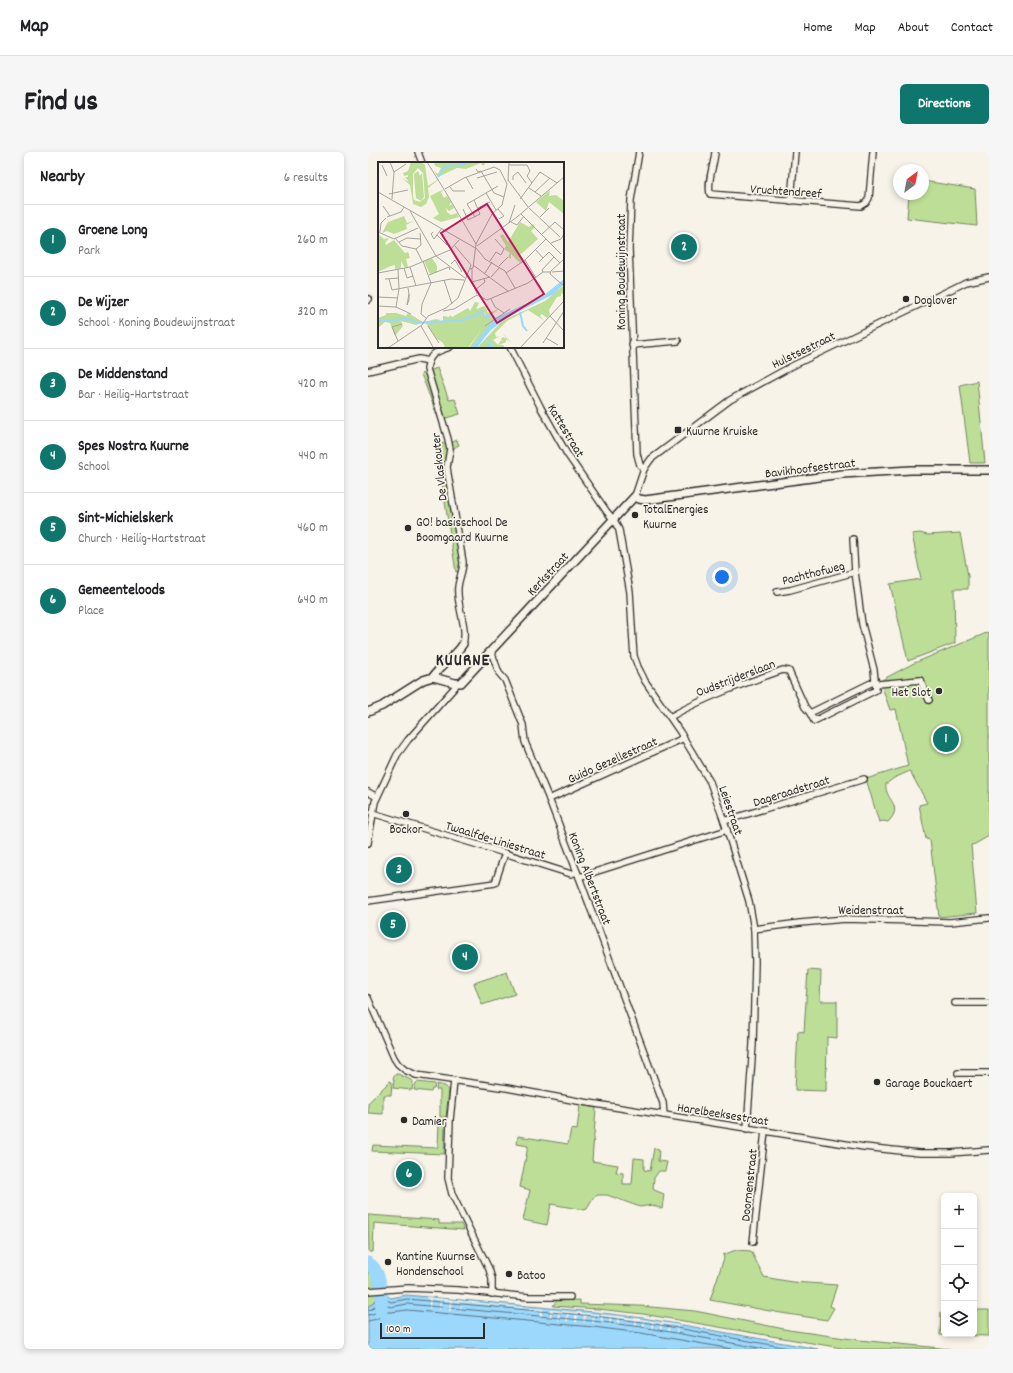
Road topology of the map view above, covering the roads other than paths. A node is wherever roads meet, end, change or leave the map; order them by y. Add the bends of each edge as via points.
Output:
1 (418, 152) edge
2 (639, 152) edge
3 (715, 152) edge
4 (795, 152) edge
5 (873, 152) edge
6 (422, 162) edge
7 (791, 201) junction
8 (989, 277) edge
9 (678, 341) dead end
10 (632, 345) junction
11 (448, 348) edge
12 (511, 348) edge
13 (428, 361) junction
14 (368, 371) edge
15 (644, 469) junction
16 (989, 470) edge
17 (635, 496) junction
18 (614, 520) junction
19 (853, 539) dead end
20 (855, 572) junction
21 (776, 592) dead end
22 (462, 644) joint
23 (491, 651) junction
24 (433, 677) junction
25 (875, 681) junction
26 (455, 683) junction
27 (929, 700) dead end
28 (368, 712) edge
29 (810, 712) junction
30 (670, 717) junction
31 (684, 738) junction
32 (864, 779) dead end
33 (368, 792) edge
34 (377, 797) junction
35 (549, 799) junction
36 (372, 814) junction
37 (724, 821) junction
38 (727, 830) junction
39 (368, 843) edge
40 (505, 853) junction
41 (578, 875) junction
42 (368, 901) edge
43 (989, 918) edge
44 (754, 930) junction
45 (368, 998) edge
46 (955, 1003) dead end
47 (989, 1003) edge
48 (958, 1073) dead end
49 (989, 1073) edge
50 (454, 1081) junction
51 (664, 1115) junction
52 (747, 1128) junction
53 (765, 1131) junction
54 (989, 1150) edge
55 (753, 1242) dead end
56 (369, 1291) edge
57 (492, 1294) junction
58 (570, 1297) dead end

1 - 6 street
2 - 10 street, Koning Boudewijnstraat via 631,200 628,249
3 - 7 street, Vruchtendreef via 710,194
4 - 7 street
5 - 7 street, Vruchtendreef via 869,198 861,206
8 - 15 street, Hulstsestraat via 959,285 762,382 705,418 651,459
9 - 10 street, Koning Boudewijnstraat
10 - 15 street, Koning Boudewijnstraat via 637,454
11 - 13 street via 435,353
12 - 18 street, Kattestraat via 567,454
13 - 14 street via 419,359
13 - 22 street, De Vlaskouter via 427,373 450,444 447,467 463,562 458,587 464,640
15 - 17 street, Kerkstraat
16 - 17 street, Bavikhoofsestraat via 911,470 842,474 645,500
17 - 18 street, Kerkstraat
18 - 23 street, Kerkstraat
18 - 30 street, Leiestraat via 619,530 630,592 634,656 645,681
19 - 20 street
20 - 21 street, Pachthofweg
20 - 25 street via 862,624
22 - 24 street
23 - 26 street, Kerkstraat via 461,683
23 - 35 street, Koning Albertstraat via 523,725 525,742
24 - 26 street
24 - 28 street via 423,680
25 - 27 street via 878,684 920,680
25 - 29 street
25 - 29 street via 876,690 814,721
26 - 34 street, Kerkstraat via 455,687 397,755
29 - 30 street, Oudstrijderslaan via 805,707 788,671 784,670 725,692
30 - 31 street, Leiestraat
31 - 35 street, Guido Gezellestraat
31 - 37 street, Leiestraat via 710,782
32 - 37 street, Dageraadstraat
33 - 34 street
34 - 36 street, Kerkstraat
35 - 41 street, Koning Albertstraat
36 - 39 street, Kerkstraat
36 - 40 street, Twaalfde-Liniestraat
37 - 38 street, Leiestraat
38 - 41 street
38 - 44 street, Leiestraat via 749,900
40 - 41 street, Twaalfde-Liniestraat
40 - 42 street via 495,883
41 - 51 street, Koning Albertstraat via 663,1103
43 - 44 street, Weidenstraat via 950,922 845,919
44 - 52 street, Leiestraat via 753,1044
45 - 50 street, Harelbeeksestraat via 398,1064 412,1074
46 - 47 street
48 - 49 street
50 - 51 street, Harelbeeksestraat
50 - 57 street via 448,1178 452,1194 489,1269
51 - 52 street, Harelbeeksestraat
52 - 53 street, Harelbeeksestraat
53 - 54 street, Harelbeeksestraat via 908,1152 951,1153
53 - 55 street, Doornenstraat
56 - 57 street via 412,1288
57 - 58 street

